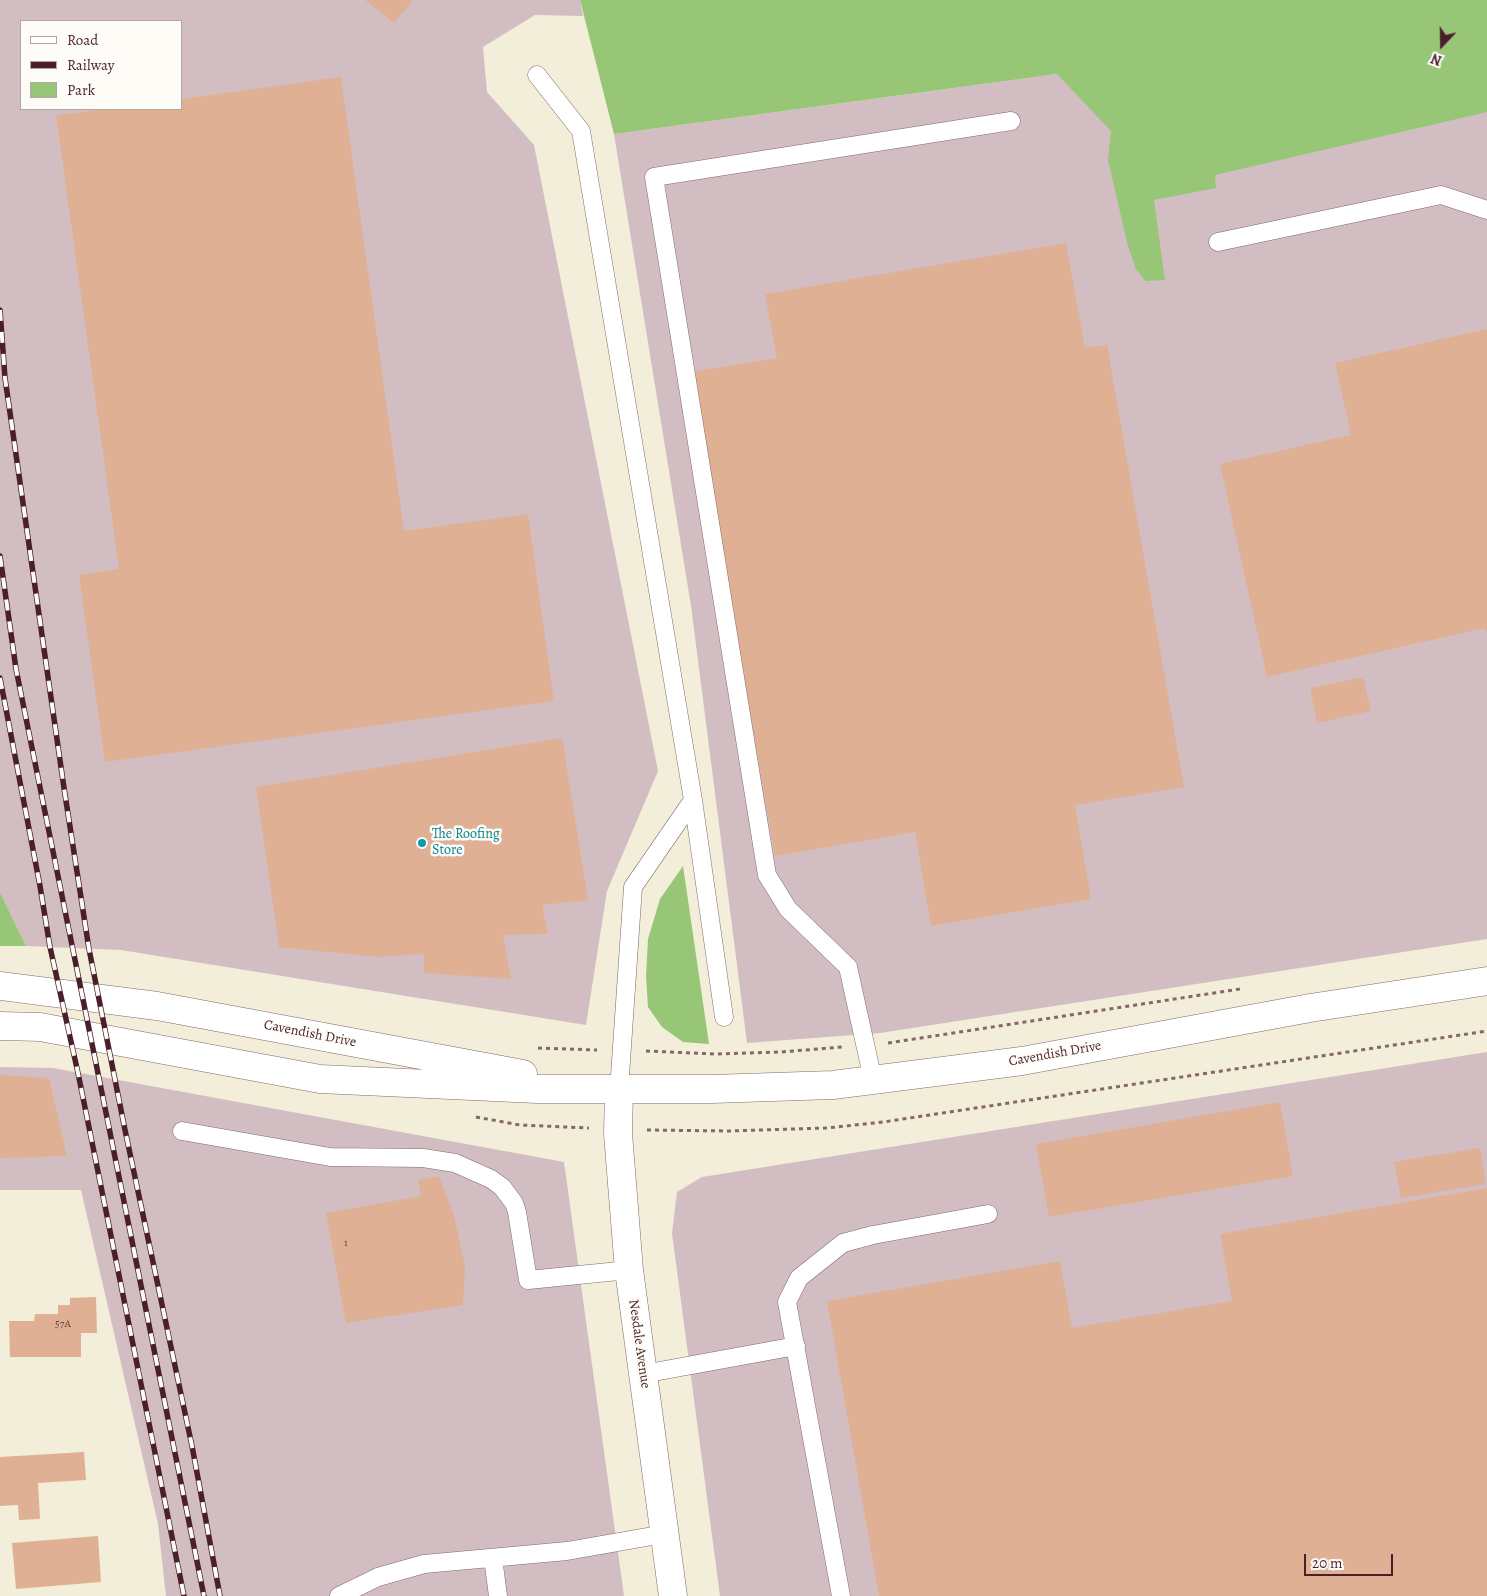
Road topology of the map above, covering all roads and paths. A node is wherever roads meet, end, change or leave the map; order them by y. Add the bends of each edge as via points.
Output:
1 (537, 75) dead end
2 (1012, 121) dead end
3 (1487, 210) edge
4 (1218, 242) dead end
5 (694, 800) junction
6 (1487, 981) edge
7 (0, 986) edge
8 (724, 1017) dead end
9 (0, 1026) edge
10 (873, 1080) junction
11 (619, 1090) junction
12 (182, 1131) dead end
13 (988, 1214) dead end
14 (628, 1270) junction
15 (796, 1346) junction
16 (643, 1374) junction
17 (664, 1534) junction
18 (492, 1558) junction
19 (339, 1596) edge
20 (498, 1596) edge
21 (673, 1596) edge
22 (841, 1596) edge

1 - 5 lane via 581,131
2 - 10 lane via 654,177 767,875 788,909 848,967
3 - 4 lane via 1441,195
5 - 8 lane
5 - 11 lane via 633,887
6 - 10 main road, Cavendish Drive via 1310,1008 1022,1061
7 - 11 main road, Cavendish Drive via 157,1006
9 - 11 main road, Cavendish Drive via 40,1027 320,1079
10 - 11 main road, Cavendish Drive via 834,1086
11 - 14 main road, Nesdale Avenue via 618,1134
12 - 14 lane via 330,1157 423,1158 455,1163 502,1187 514,1203 528,1280
13 - 15 lane via 843,1242 799,1278 787,1302
14 - 16 main road, Nesdale Avenue
15 - 16 lane
15 - 22 lane
16 - 17 main road, Nesdale Avenue
17 - 18 lane via 567,1551
17 - 21 main road, Nesdale Avenue
18 - 19 lane via 424,1564 378,1576
18 - 20 lane

